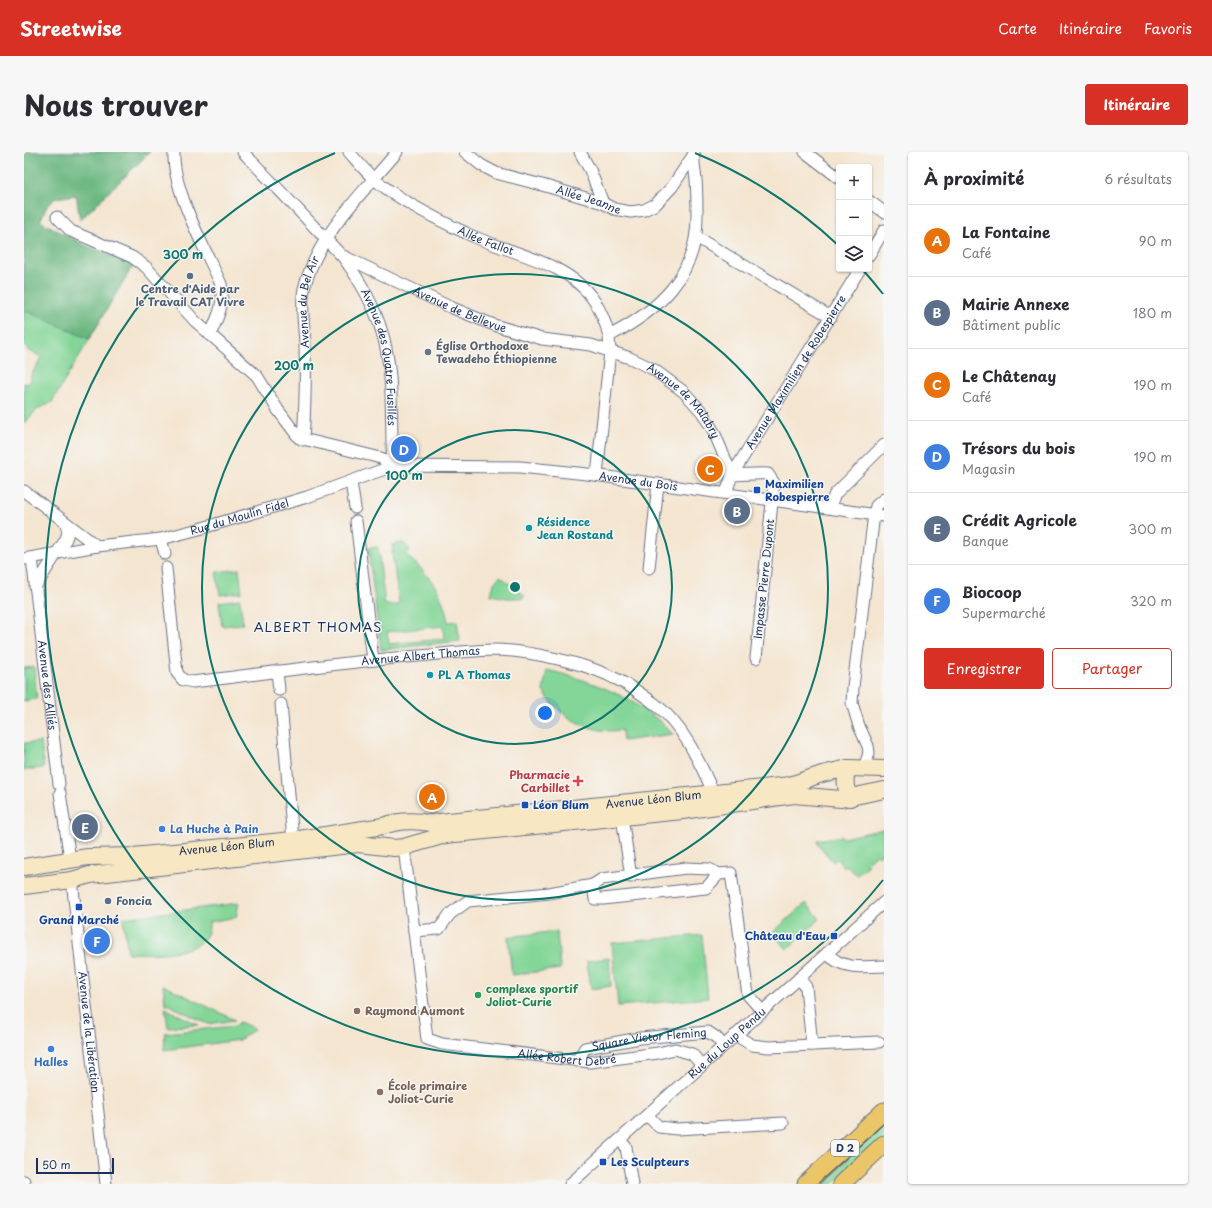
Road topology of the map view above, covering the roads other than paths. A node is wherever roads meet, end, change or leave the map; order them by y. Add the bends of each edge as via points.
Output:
1 (174, 152) edge
2 (243, 152) edge
3 (349, 152) edge
4 (397, 152) edge
5 (465, 152) edge
6 (580, 152) edge
7 (805, 152) edge
8 (694, 153) edge
9 (836, 176) edge
10 (375, 179) junction
11 (603, 203) junction
12 (872, 203) edge
13 (884, 212) edge
14 (57, 217) dead end
15 (884, 230) edge
16 (696, 237) junction
17 (325, 239) junction
18 (872, 249) edge
19 (341, 256) junction
20 (858, 272) edge
21 (831, 317) junction
22 (210, 335) junction
23 (609, 336) junction
24 (610, 351) junction
25 (303, 440) junction
26 (884, 445) edge
27 (415, 465) joint
28 (393, 466) junction
29 (597, 475) junction
30 (732, 475) junction
31 (351, 482) junction
32 (658, 484) junction
33 (24, 491) edge
34 (726, 493) junction
35 (884, 498) edge
36 (773, 499) junction
37 (355, 508) dead end
38 (829, 508) junction
39 (879, 515) edge
40 (356, 521) dead end
41 (66, 524) junction
42 (161, 538) junction
43 (97, 546) junction
44 (58, 553) junction
45 (165, 554) dead end
46 (28, 558) edge
47 (166, 568) dead end
48 (649, 568) dead end
49 (35, 587) junction
50 (756, 658) dead end
51 (373, 660) junction
52 (276, 672) junction
53 (279, 690) dead end
54 (281, 704) dead end
55 (856, 768) junction
56 (884, 769) edge
57 (884, 790) edge
58 (714, 794) junction
59 (850, 798) junction
60 (622, 817) junction
61 (421, 822) junction
62 (383, 826) junction
63 (293, 840) junction
64 (422, 841) junction
65 (384, 846) junction
66 (404, 847) junction
67 (70, 859) junction
68 (24, 867) edge
69 (719, 874) junction
70 (631, 876) junction
71 (72, 880) junction
72 (593, 885) junction
73 (24, 886) edge
74 (884, 902) edge
75 (414, 931) junction
76 (828, 953) junction
77 (884, 966) edge
78 (799, 978) junction
79 (762, 1011) junction
80 (735, 1035) junction
81 (879, 1042) dead end
82 (812, 1045) junction
83 (724, 1046) junction
84 (577, 1061) junction
85 (701, 1064) junction
86 (884, 1111) edge
87 (648, 1116) junction
88 (783, 1123) dead end
89 (620, 1140) junction
90 (884, 1144) edge
91 (24, 1181) edge
92 (24, 1184) edge
93 (106, 1184) edge
94 (570, 1184) edge
95 (632, 1184) edge
96 (806, 1184) edge
97 (841, 1184) edge

1 - 22 street via 173,162 186,205 222,288 223,300
2 - 17 street, Avenue de Bellevue
3 - 10 street, Allée Fallot
4 - 10 street, Avenue du Bel Air
5 - 11 street, Allée Jeanne via 496,174
6 - 11 street
7 - 9 street
8 - 11 street, Allée Jeanne via 672,187 650,208 630,212 614,209
8 - 16 street
10 - 17 street, Avenue du Bel Air
10 - 23 street, Allée Fallot via 408,202 454,227 486,243 544,264 575,280 596,303
12 - 13 street
14 - 22 street via 71,231 132,257 146,267
15 - 18 street
16 - 21 street
16 - 23 street via 682,273 669,293 646,315
17 - 19 street, Avenue de Bellevue
17 - 25 street, Avenue du Bel Air via 304,290
19 - 24 street, Avenue de Bellevue via 494,325 542,339 591,345
19 - 28 street, Avenue des Quatre Fusillés via 358,278 382,330 388,372
20 - 21 street, Avenue Maximilien de Robespierre
21 - 30 street, Avenue Maximilien de Robespierre
22 - 25 street via 257,376 292,430
23 - 24 street
24 - 29 street
24 - 30 street, Avenue de Malabry via 653,369 693,401 714,432
25 - 28 street via 381,458
26 - 38 street via 835,494
27 - 28 street, Rue du Moulin Fidel
27 - 29 street, Avenue du Bois via 520,467
28 - 31 street, Rue du Moulin Fidel
29 - 32 street, Avenue du Bois
30 - 34 street, Avenue Maximilien de Robespierre
30 - 36 street, Impasse Pierre Dupont via 768,474 774,483
31 - 37 street
31 - 42 street, Rue du Moulin Fidel via 254,513
32 - 34 street, Avenue du Bois
32 - 48 street
33 - 41 street
34 - 36 street, Avenue du Bois
35 - 39 street via 876,506
36 - 38 street, Avenue du Bois
36 - 50 street, Impasse Pierre Dupont
38 - 39 street, Avenue du Bois
39 - 55 street via 852,703 869,753
40 - 51 street
41 - 43 street
41 - 44 street via 68,532
42 - 43 street, Rue du Moulin Fidel
42 - 45 street
43 - 44 street, Rue du Moulin Fidel
44 - 46 street, Rue du Moulin Fidel
44 - 49 street
46 - 49 street, Avenue des Alliés
47 - 52 street, Avenue Albert Thomas via 177,673 183,680 193,682
49 - 67 street, Avenue des Alliés
51 - 52 street, Avenue Albert Thomas
51 - 58 street, Avenue Albert Thomas via 497,650 536,655 584,667 614,678 656,704 682,732 700,762
52 - 53 street
54 - 63 street
55 - 56 main road, Avenue Léon Blum
55 - 58 main road, Avenue Léon Blum via 822,774 790,785
55 - 59 main road via 845,780 845,788
57 - 59 main road, Avenue Léon Blum
58 - 61 main road, Avenue Léon Blum
59 - 60 main road, Avenue Léon Blum via 794,795
60 - 64 main road, Avenue Léon Blum via 445,835
60 - 70 street
61 - 62 main road, Avenue Léon Blum via 393,822
61 - 64 main road
62 - 63 main road, Avenue Léon Blum
62 - 65 main road
63 - 67 main road, Avenue Léon Blum via 133,856
64 - 66 main road, Avenue Léon Blum via 414,846
65 - 66 main road, Avenue Léon Blum
65 - 71 main road, Avenue Léon Blum via 358,844 227,858 90,875
66 - 75 street
67 - 68 main road, Avenue Léon Blum
67 - 71 main road
69 - 70 street via 709,869 686,868
69 - 72 street via 706,888 603,899 595,898
69 - 79 street via 730,873 748,995
70 - 72 street via 602,879
71 - 73 main road, Avenue Léon Blum
71 - 93 street, Avenue de la Libération
72 - 75 street via 550,893 468,901 450,914 439,929
74 - 76 street, Rue du Loup Pendu
75 - 84 street, Allée Robert Debré via 428,1039 442,1044
76 - 77 street via 834,961 845,965
76 - 78 street, Rue du Loup Pendu
78 - 79 street, Rue du Loup Pendu
78 - 82 street via 806,986
79 - 80 street, Rue du Loup Pendu
80 - 82 street via 752,1045
80 - 83 street, Rue du Loup Pendu
81 - 82 street
83 - 84 street, Square Victor Fleming via 708,1032 640,1038 585,1048
83 - 85 street, Rue du Loup Pendu
84 - 85 street, Allée Robert Debré via 590,1062 675,1049 692,1054
85 - 87 street, Rue du Loup Pendu
86 - 96 main road, D 2
87 - 88 street via 659,1127 677,1129
87 - 89 street, Rue du Loup Pendu
89 - 94 street, Rue du Loup Pendu
89 - 95 street via 626,1148
90 - 97 main road, D 2
91 - 92 street

